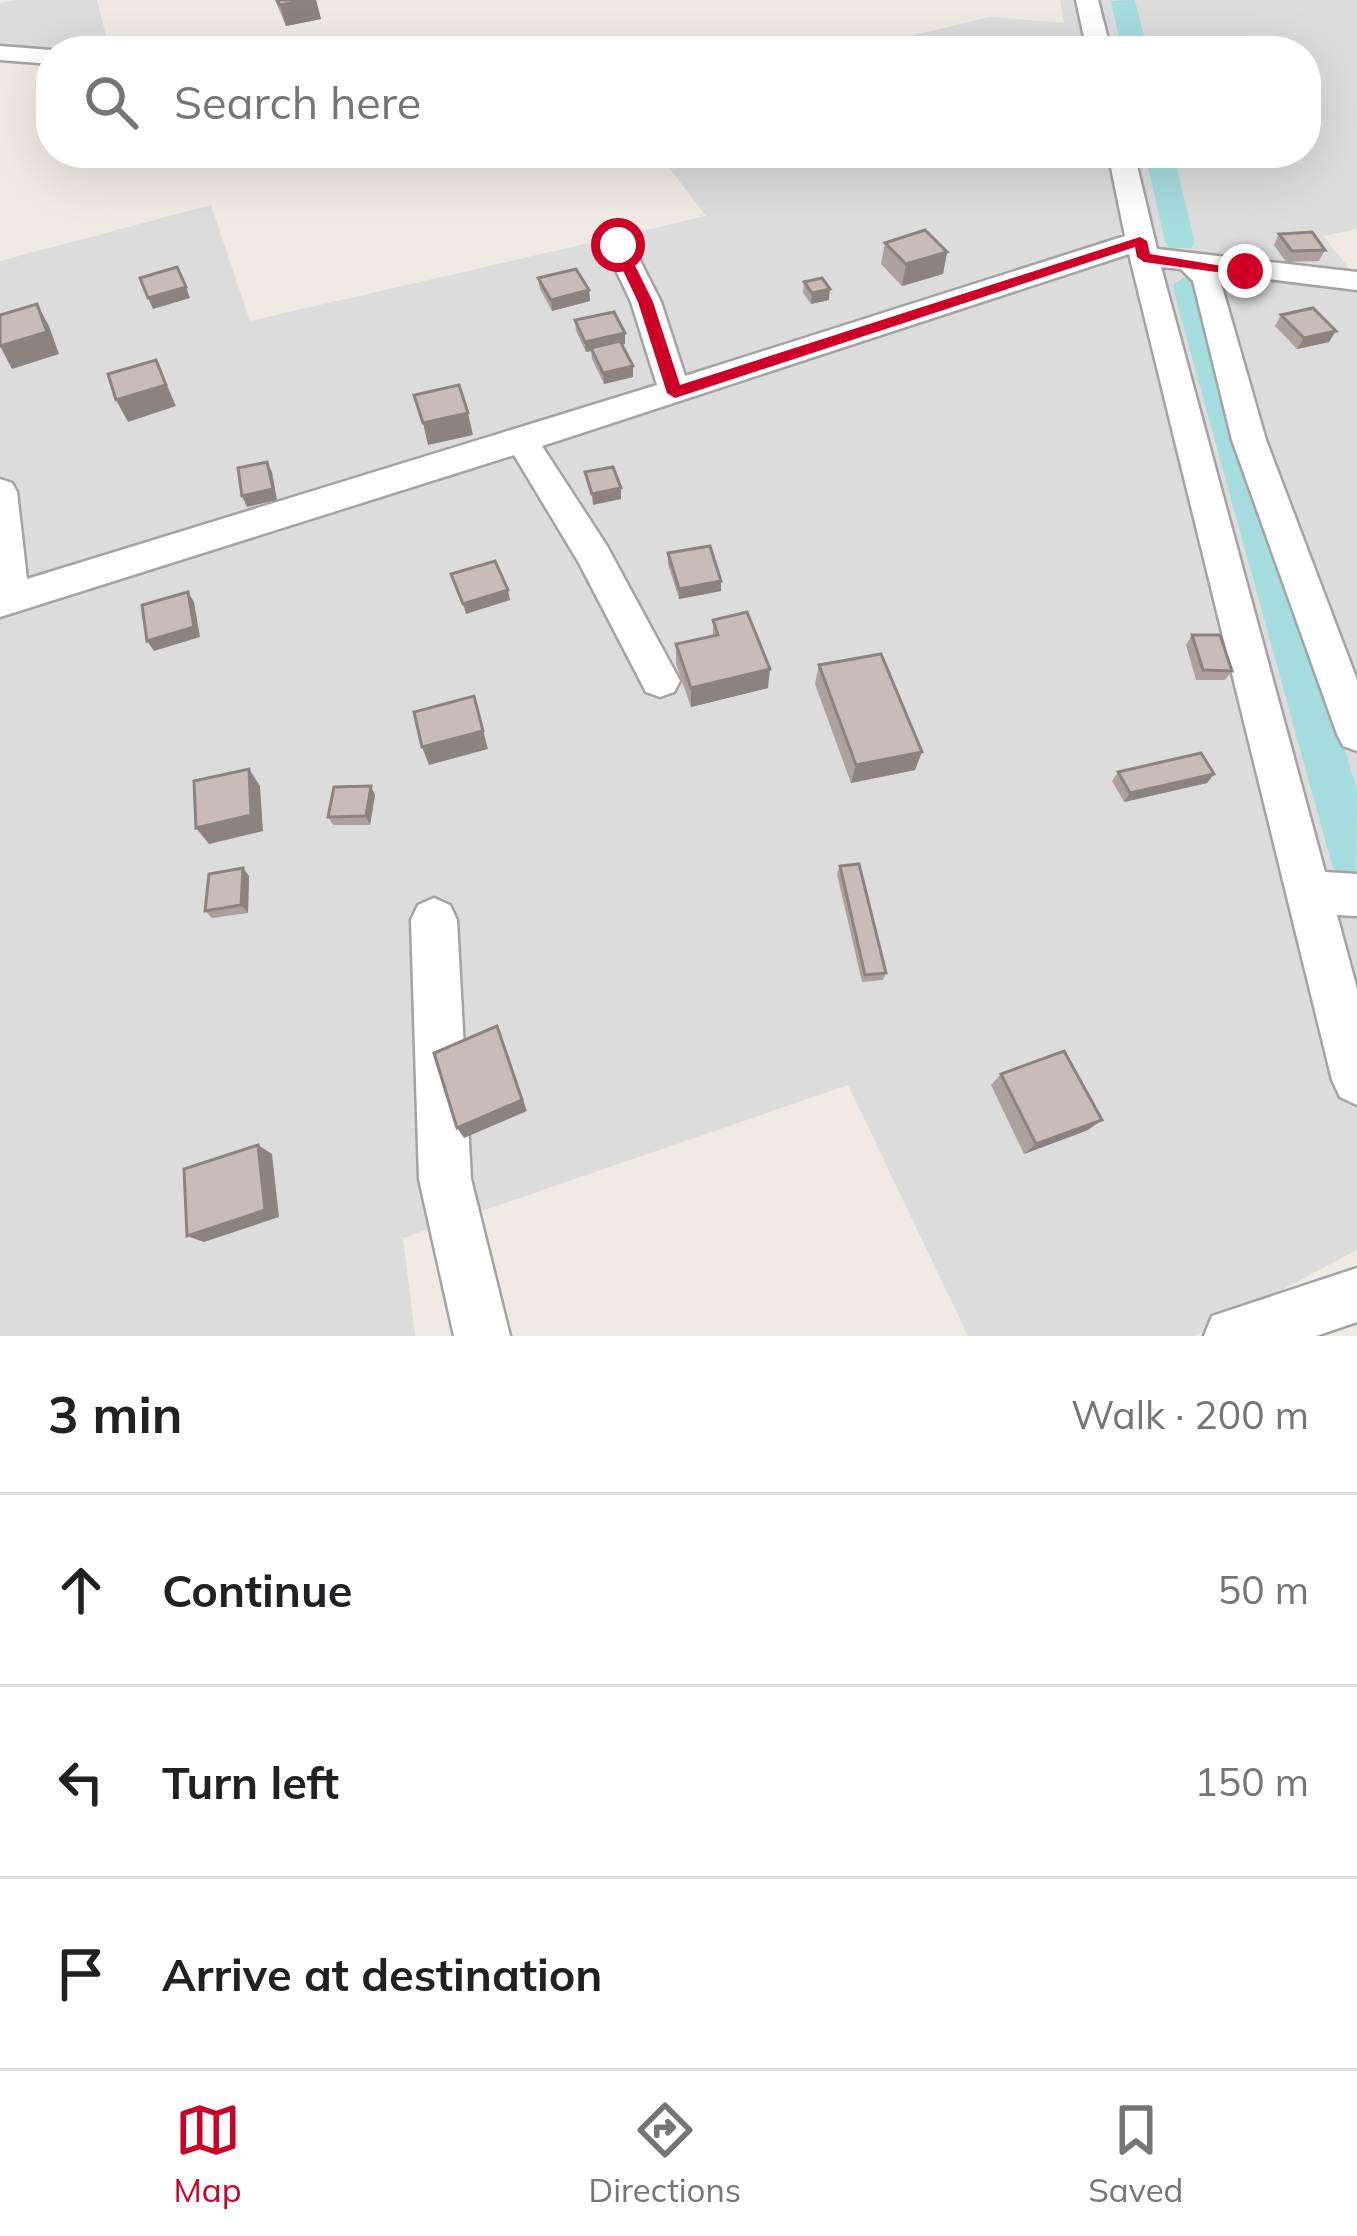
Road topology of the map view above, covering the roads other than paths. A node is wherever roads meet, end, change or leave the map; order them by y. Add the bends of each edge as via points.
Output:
1 (1088, 0) edge
2 (1096, 36) edge
3 (0, 53) edge
4 (36, 56) edge
5 (1124, 168) edge
6 (618, 245) dead end
7 (1142, 249) junction
8 (1190, 261) junction
9 (1357, 281) edge
10 (675, 393) junction
11 (522, 441) junction
12 (0, 491) edge
13 (5, 601) edge
14 (660, 681) dead end
15 (1357, 734) edge
16 (1309, 892) junction
17 (1357, 895) edge
18 (434, 920) dead end
19 (1357, 1079) edge
20 (1357, 1295) edge
21 (482, 1336) edge
22 (1232, 1336) edge

1 - 2 street
3 - 4 street
5 - 7 street
6 - 10 street
7 - 8 street
7 - 10 street
7 - 16 street
8 - 9 street
8 - 15 street via 1207,278 1249,440
10 - 11 street
11 - 13 street
11 - 14 street
12 - 13 street
16 - 17 street
16 - 19 street
18 - 21 street via 445,1179
20 - 22 street

